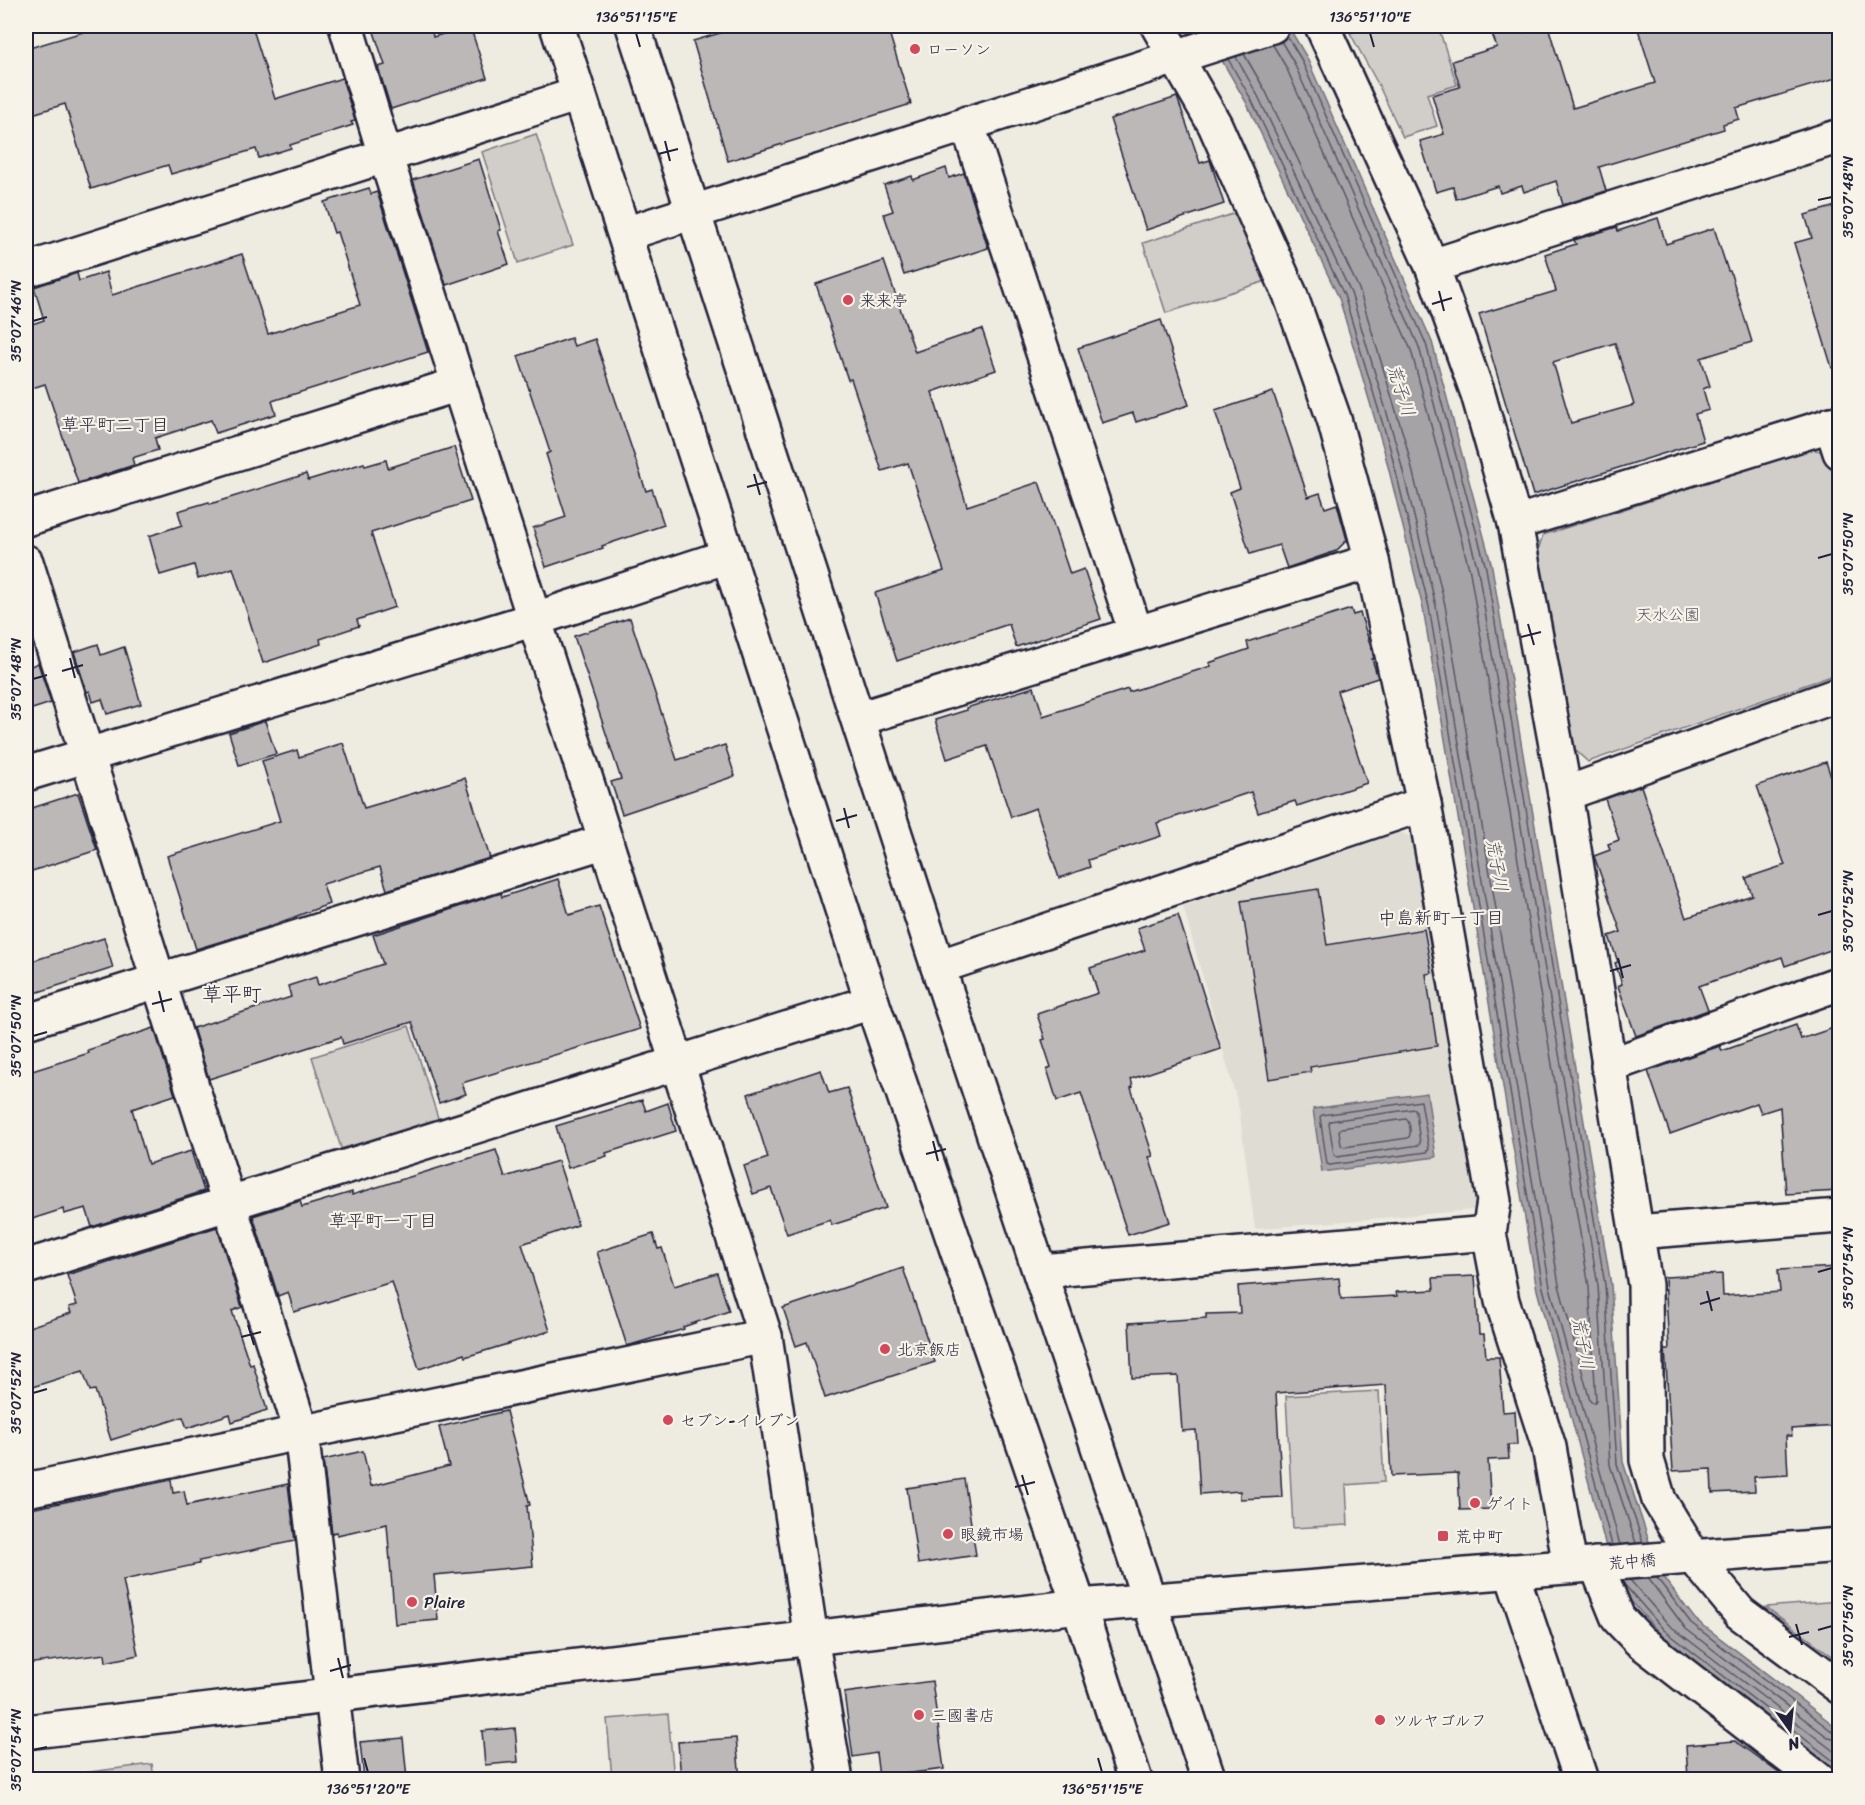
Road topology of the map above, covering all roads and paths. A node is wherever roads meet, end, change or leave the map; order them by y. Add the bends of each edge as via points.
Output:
1 (346, 26) edge
2 (557, 26) edge
3 (633, 26) edge
4 (1158, 26) edge
5 (1272, 26) edge
6 (1322, 26) edge
7 (1184, 53) junction
8 (579, 94) junction
9 (968, 123) junction
10 (1839, 136) edge
11 (386, 155) junction
12 (693, 212) junction
13 (625, 234) junction
14 (1432, 266) junction
15 (26, 270) edge
16 (459, 384) junction
17 (1837, 433) edge
18 (26, 519) edge
19 (1515, 523) junction
20 (729, 556) junction
21 (26, 561) edge
22 (1372, 561) junction
23 (534, 619) junction
24 (1136, 633) junction
25 (1839, 694) edge
26 (858, 719) junction
27 (87, 755) junction
28 (26, 774) edge
29 (1565, 794) junction
30 (1424, 804) junction
31 (606, 841) junction
32 (938, 967) junction
33 (158, 981) junction
34 (1839, 983) edge
35 (872, 1002) junction
36 (26, 1022) edge
37 (677, 1063) junction
38 (1608, 1066) junction
39 (229, 1204) junction
40 (1839, 1216) edge
41 (1636, 1232) junction
42 (1489, 1233) junction
43 (26, 1267) edge
44 (1040, 1271) junction
45 (765, 1336) junction
46 (301, 1431) junction
47 (26, 1490) edge
48 (1839, 1545) edge
49 (1680, 1557) junction
50 (1583, 1565) junction
51 (1511, 1571) junction
52 (1148, 1599) junction
53 (1079, 1606) junction
54 (811, 1638) junction
55 (1839, 1687) edge
56 (331, 1695) junction
57 (26, 1732) edge
58 (342, 1779) edge
59 (837, 1779) edge
60 (1136, 1779) edge
61 (1209, 1779) edge
62 (1581, 1779) edge
63 (1819, 1779) edge

1 - 11 street
2 - 8 street
3 - 12 street
4 - 7 street
5 - 7 street
6 - 14 street
7 - 9 street
7 - 22 street via 1290,294 1334,419
8 - 11 street
8 - 13 street
9 - 12 street
9 - 24 street
10 - 14 street
11 - 15 street
11 - 16 street
12 - 13 street
12 - 26 street
13 - 20 street
14 - 19 street via 1478,394
16 - 18 street
16 - 23 street
17 - 19 street
19 - 29 street
20 - 23 street
20 - 35 street
21 - 27 street
22 - 24 street
22 - 30 street
23 - 27 street
23 - 31 street
24 - 26 street
25 - 29 street
26 - 32 street
27 - 28 street
27 - 33 street
29 - 38 street
30 - 32 street
30 - 42 street via 1494,1201
31 - 33 street
31 - 37 street
32 - 44 street
33 - 36 street
33 - 39 street
34 - 38 street
35 - 37 street
35 - 53 street
37 - 39 street
37 - 45 street
38 - 41 street
39 - 43 street
39 - 46 street
40 - 41 street
41 - 49 street via 1645,1285 1647,1460
42 - 44 street
42 - 50 street via 1502,1300
44 - 52 street
45 - 46 street
45 - 54 street
46 - 47 street
46 - 56 street
48 - 49 street, 荒中橋
49 - 50 street, 荒中橋
49 - 55 street via 1740,1613
50 - 51 street, 荒中橋
50 - 63 street via 1618,1618 1640,1641
51 - 52 street, 荒中橋
51 - 62 street
52 - 53 street, 荒中橋
52 - 61 street
53 - 54 street, 荒中橋
53 - 60 street
54 - 56 street, 荒中橋
54 - 59 street
56 - 57 street, 荒中橋
56 - 58 street

